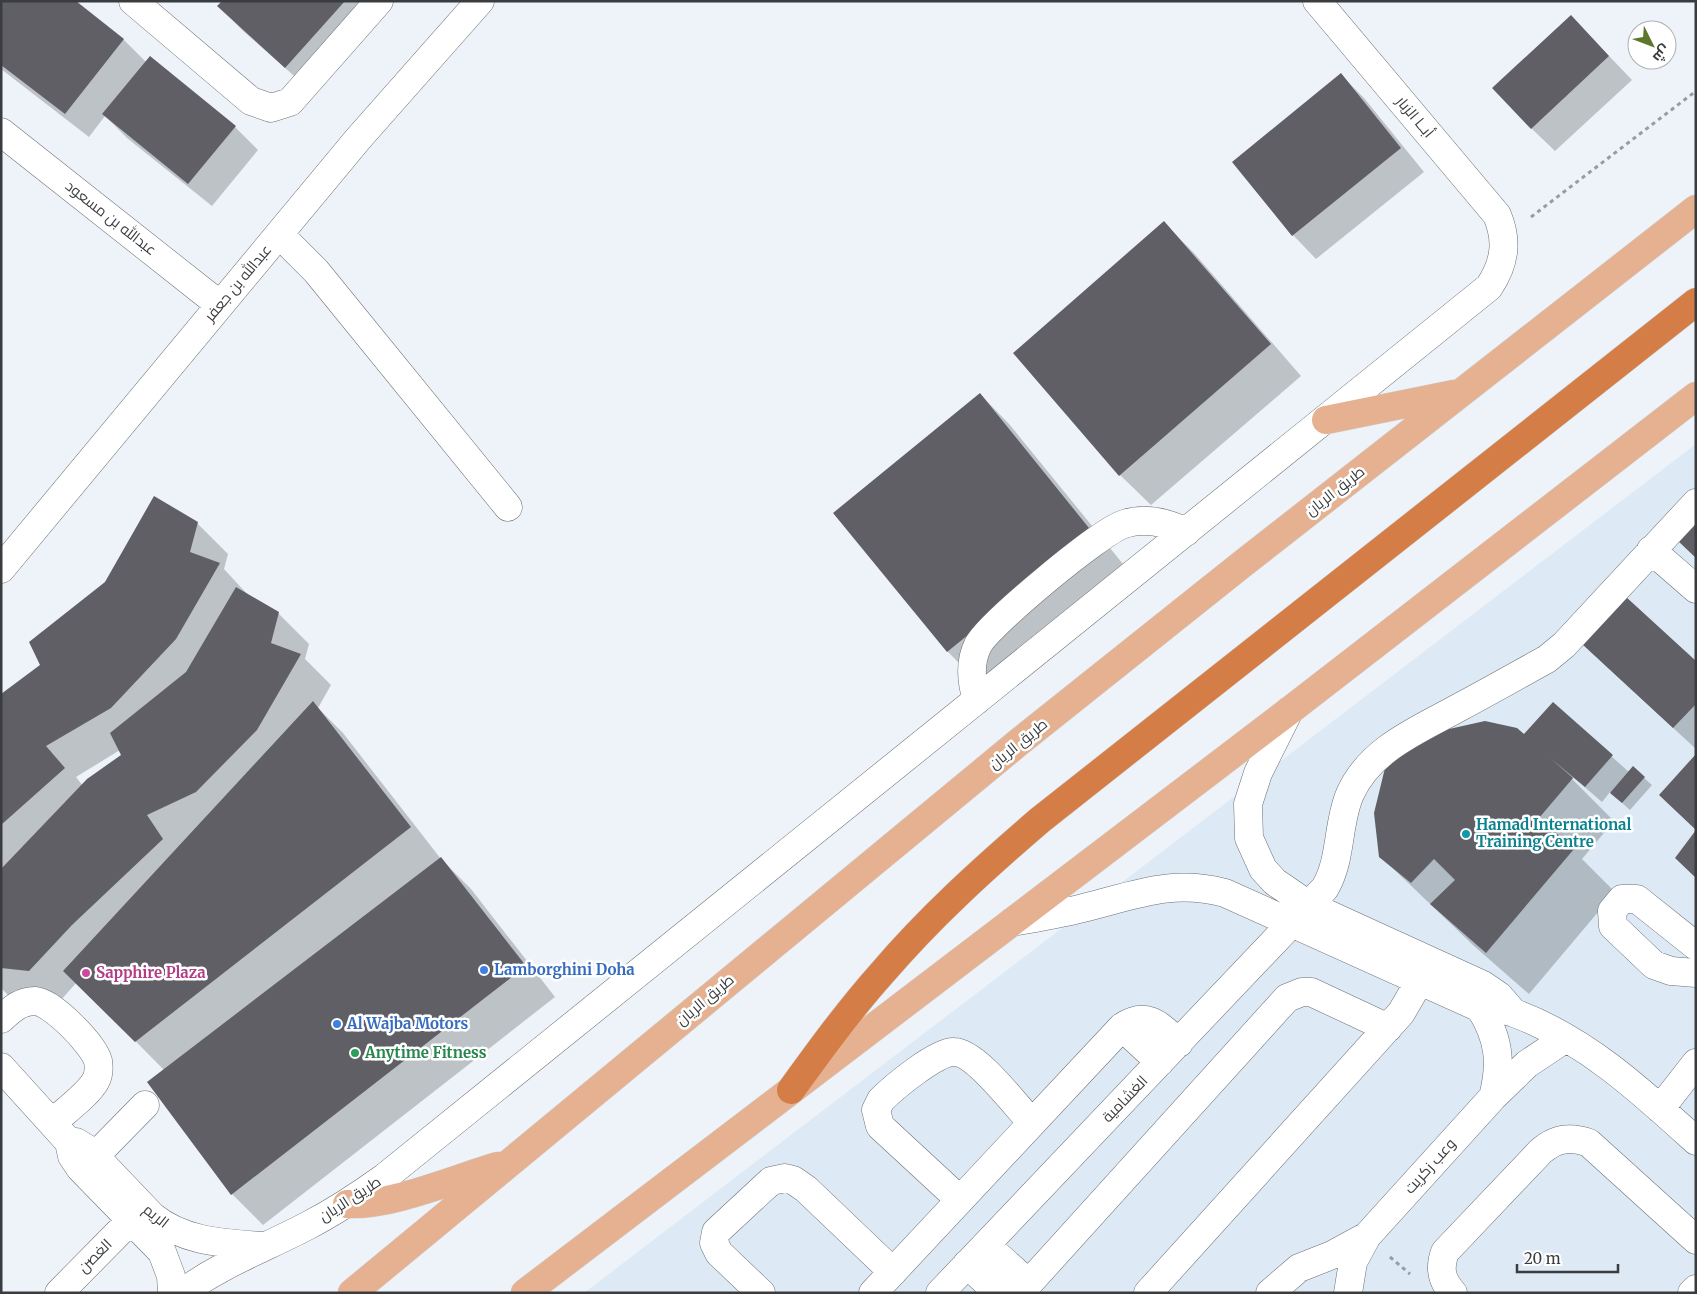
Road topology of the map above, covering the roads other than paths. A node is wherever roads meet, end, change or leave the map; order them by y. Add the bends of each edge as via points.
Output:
1 (133, 1) edge
2 (379, 1) edge
3 (480, 1) edge
4 (1317, 1) edge
5 (1, 132) edge
6 (1696, 209) edge
7 (279, 234) junction
8 (1504, 237) joint
9 (1696, 302) edge
10 (220, 305) junction
11 (1460, 392) junction
12 (1696, 396) edge
13 (1326, 420) junction
14 (1696, 503) edge
15 (508, 506) dead end
16 (1186, 532) junction
17 (1651, 550) junction
18 (1, 569) edge
19 (1696, 589) edge
20 (976, 700) junction
21 (1289, 711) junction
22 (1302, 914) junction
23 (1012, 922) junction
24 (1696, 946) edge
25 (1690, 965) edge
26 (1427, 971) junction
27 (1480, 1008) junction
28 (1512, 1011) junction
29 (1, 1019) edge
30 (1388, 1028) junction
31 (1566, 1038) junction
32 (1170, 1053) junction
33 (1696, 1063) edge
34 (1, 1067) edge
35 (792, 1090) junction
36 (1493, 1097) junction
37 (146, 1105) dead end
38 (1660, 1109) junction
39 (1032, 1123) junction
40 (60, 1132) junction
41 (1696, 1141) edge
42 (95, 1156) junction
43 (511, 1162) junction
44 (960, 1200) junction
45 (347, 1204) junction
46 (131, 1220) junction
47 (1367, 1236) junction
48 (1696, 1240) edge
49 (986, 1245) junction
50 (266, 1246) junction
51 (967, 1264) junction
52 (893, 1272) junction
53 (1447, 1281) edge
54 (1024, 1288) edge
55 (1696, 1289) edge
56 (59, 1293) edge
57 (172, 1293) edge
58 (182, 1293) edge
59 (352, 1293) edge
60 (525, 1293) edge
61 (761, 1293) edge
62 (873, 1293) edge
63 (940, 1293) edge
64 (998, 1293) edge
65 (1148, 1293) edge
66 (1270, 1293) edge
67 (1348, 1293) edge
68 (1692, 1293) edge

1 - 2 street via 251,101 271,108 290,102
3 - 7 street, عبدالله بن جعفر
4 - 8 street, أبــا الزبار via 1491,205
5 - 10 street, عبدالله بن مسعود
6 - 11 main road, طريق الريان
7 - 10 street, عبدالله بن جعفر
7 - 15 street via 316,271
8 - 13 street, طريق الريان via 1505,250 1489,287
9 - 35 highway via 991,862 881,973
10 - 18 street, عبدالله بن جعفر
11 - 13 main road
11 - 43 main road, طريق الريان via 1019,742
12 - 21 main road
13 - 16 street, طريق الريان
14 - 17 street, الغشامية
16 - 20 street, طريق الريان
16 - 20 street via 1156,521 1139,521 1123,524 1097,540 985,634 973,659 971,673
17 - 19 street
17 - 22 street, الغشامية via 1564,645 1548,658 1403,738 1372,761 1350,793 1332,877
20 - 45 street, طريق الريان via 385,1177
21 - 22 street via 1252,788 1247,821 1252,846 1263,868
21 - 23 main road
22 - 23 street via 1186,886 1165,887
22 - 26 street
22 - 32 street, الغشامية
23 - 35 main road
24 - 25 street via 1638,899 1622,899 1615,904 1610,918 1618,931 1654,965 1662,969
26 - 27 street
26 - 28 street via 1492,990
26 - 30 street via 1401,1014
27 - 28 street
27 - 36 street, وعب زكريت via 1497,1042 1498,1079
28 - 31 street
29 - 40 street via 23,1003 44,1003 56,1011 94,1053 99,1069 92,1086
30 - 54 street via 1311,992 1286,998
30 - 65 street
31 - 36 street, وعب زكريت via 1527,1064
31 - 38 street via 1615,1070
32 - 39 street via 1163,1028 1138,1019 1122,1027
32 - 49 street, الغشامية
33 - 38 street
34 - 40 street, الريم
35 - 60 main road
36 - 47 street, وعب زكريت
37 - 42 street
38 - 41 street
39 - 44 street
39 - 44 street via 976,1062 955,1052 941,1055 880,1100 876,1110 880,1126
40 - 42 street, الريم
40 - 46 street, الريم via 75,1162
42 - 50 street, الريم via 162,1225 211,1242
43 - 45 main road via 384,1200
43 - 59 main road, طريق الريان
44 - 52 street
45 - 50 street, طريق الريان
46 - 56 street, الغصن
46 - 57 street, الريم via 162,1252 171,1276
47 - 66 street, وعب زكريت via 1299,1268
47 - 67 street, وعب زكريت via 1353,1262
48 - 53 street via 1589,1143 1568,1138 1553,1142 1540,1152 1445,1252
49 - 51 street, الغشامية
49 - 54 street
50 - 58 street, طريق الريان via 216,1270
51 - 63 street, الغشامية
51 - 64 street
52 - 61 street via 806,1189 793,1180 778,1179 765,1186 719,1227 714,1238 719,1253
52 - 62 street
55 - 68 street

